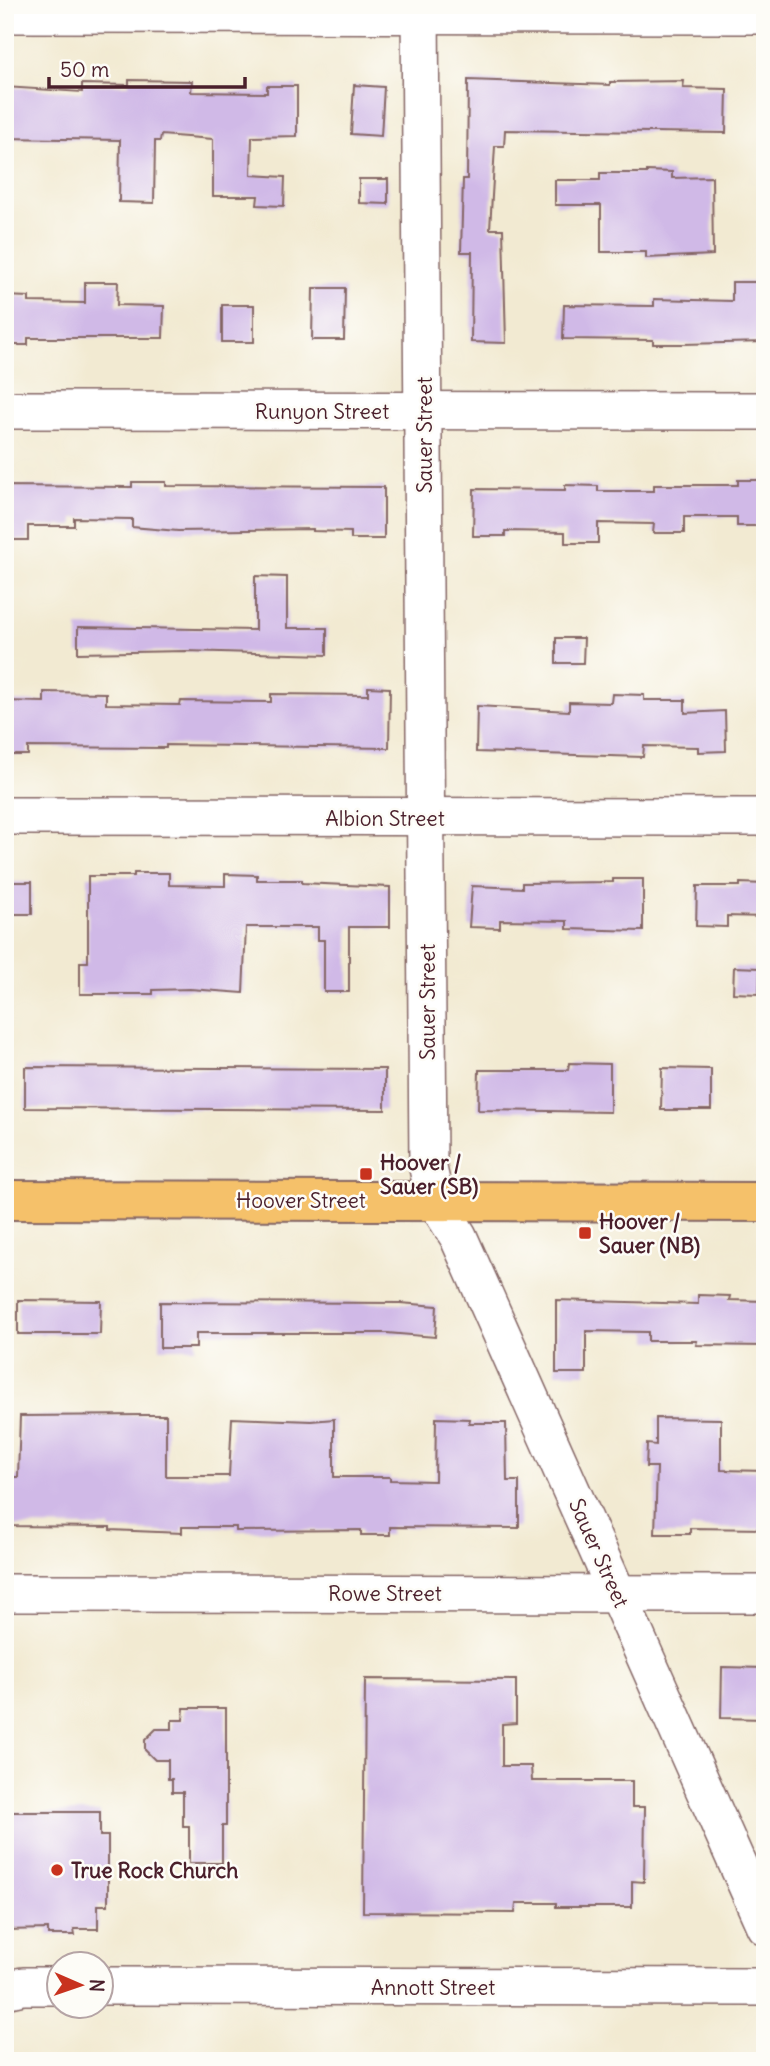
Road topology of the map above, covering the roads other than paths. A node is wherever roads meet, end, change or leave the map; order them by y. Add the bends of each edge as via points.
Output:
1 (421, 11) edge
2 (5, 14) edge
3 (765, 15) edge
4 (5, 410) edge
5 (765, 411) edge
6 (424, 412) junction
7 (5, 816) edge
8 (765, 817) edge
9 (426, 818) junction
10 (5, 1200) edge
11 (435, 1200) junction
12 (765, 1202) edge
13 (5, 1593) edge
14 (617, 1593) junction
15 (765, 1594) edge
16 (765, 1926) edge
17 (46, 1986) edge
18 (116, 1986) edge
19 (765, 1987) edge
20 (5, 1990) edge

1 - 2 street
1 - 3 street
1 - 6 street, Sauer Street
4 - 6 street, Runyon Street
5 - 6 street, Runyon Street
6 - 9 street, Sauer Street
7 - 9 street, Albion Street
8 - 9 street, Albion Street
9 - 11 street, Sauer Street via 428,1168
10 - 11 main road, Hoover Street
11 - 12 main road, Hoover Street
11 - 14 street, Sauer Street via 458,1236
13 - 14 street, Rowe Street
14 - 15 street, Rowe Street
14 - 16 street, Sauer Street
17 - 20 street
18 - 19 street, Annott Street

